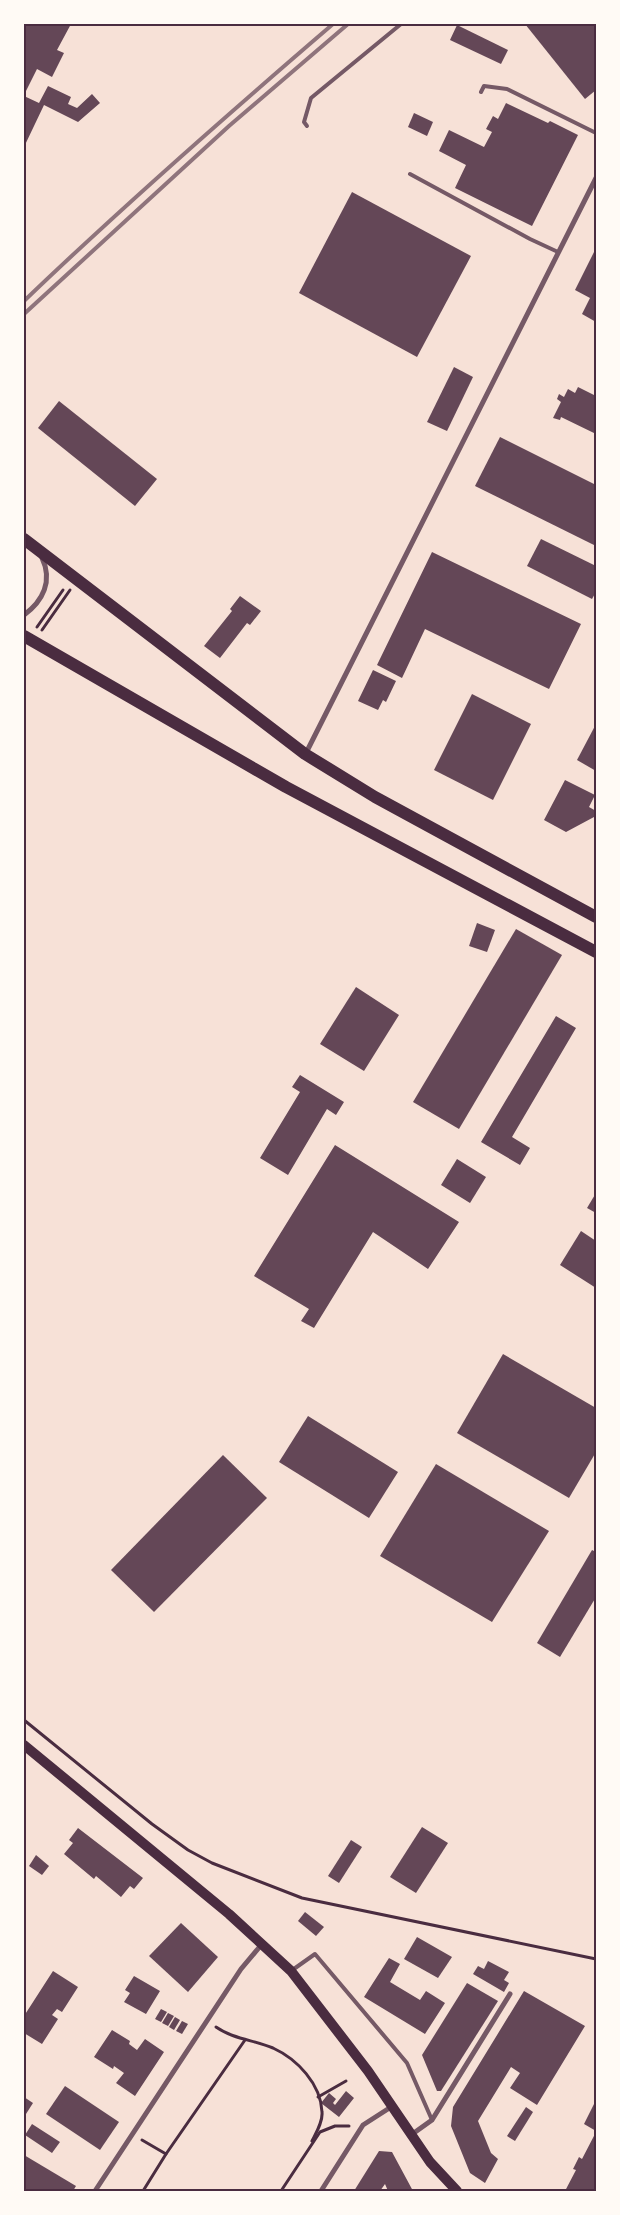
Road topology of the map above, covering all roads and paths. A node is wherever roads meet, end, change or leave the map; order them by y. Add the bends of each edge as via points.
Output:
1 (401, 24) edge
2 (481, 92) dead end
3 (307, 126) dead end
4 (596, 134) edge
5 (410, 174) dead end
6 (596, 178) edge
7 (558, 252) junction
8 (24, 539) edge
9 (40, 552) junction
10 (62, 590) dead end
11 (67, 594) dead end
12 (24, 615) edge
13 (35, 630) dead end
14 (41, 633) dead end
15 (24, 636) edge
16 (305, 754) junction
17 (596, 917) edge
18 (596, 952) edge
19 (24, 1720) edge
20 (24, 1745) edge
21 (263, 1944) junction
22 (596, 1959) edge
23 (291, 1971) junction
24 (510, 1994) dead end
25 (216, 2026) dead end
26 (245, 2040) junction
27 (346, 2080) dead end
28 (318, 2097) junction
29 (391, 2107) junction
30 (432, 2120) junction
31 (350, 2126) dead end
32 (411, 2135) junction
33 (142, 2140) dead end
34 (312, 2141) junction
35 (166, 2154) junction
36 (95, 2191) edge
37 (143, 2191) edge
38 (281, 2191) edge
39 (321, 2191) edge
40 (457, 2191) edge

1 - 3 lane via 312,98 304,122
2 - 4 lane via 484,86 507,89
5 - 7 lane
6 - 7 street
7 - 16 street
8 - 9 main road
9 - 12 street via 46,571 46,587 39,602
9 - 16 main road
10 - 13 path
11 - 14 path
15 - 18 main road via 286,787
16 - 17 main road via 375,797
19 - 22 path via 152,1824 212,1863 302,1898
20 - 21 main road
21 - 23 main road
21 - 36 street via 241,1969
23 - 29 main road via 368,2071
23 - 30 lane via 315,1954 407,2063
24 - 30 street
25 - 26 path
26 - 28 path via 292,2058 309,2077
26 - 35 path
27 - 28 path
28 - 34 path via 322,2113
29 - 32 main road
29 - 39 street via 363,2125
30 - 32 street
31 - 34 path via 328,2127
32 - 40 main road
33 - 35 path
34 - 38 path
35 - 37 path

